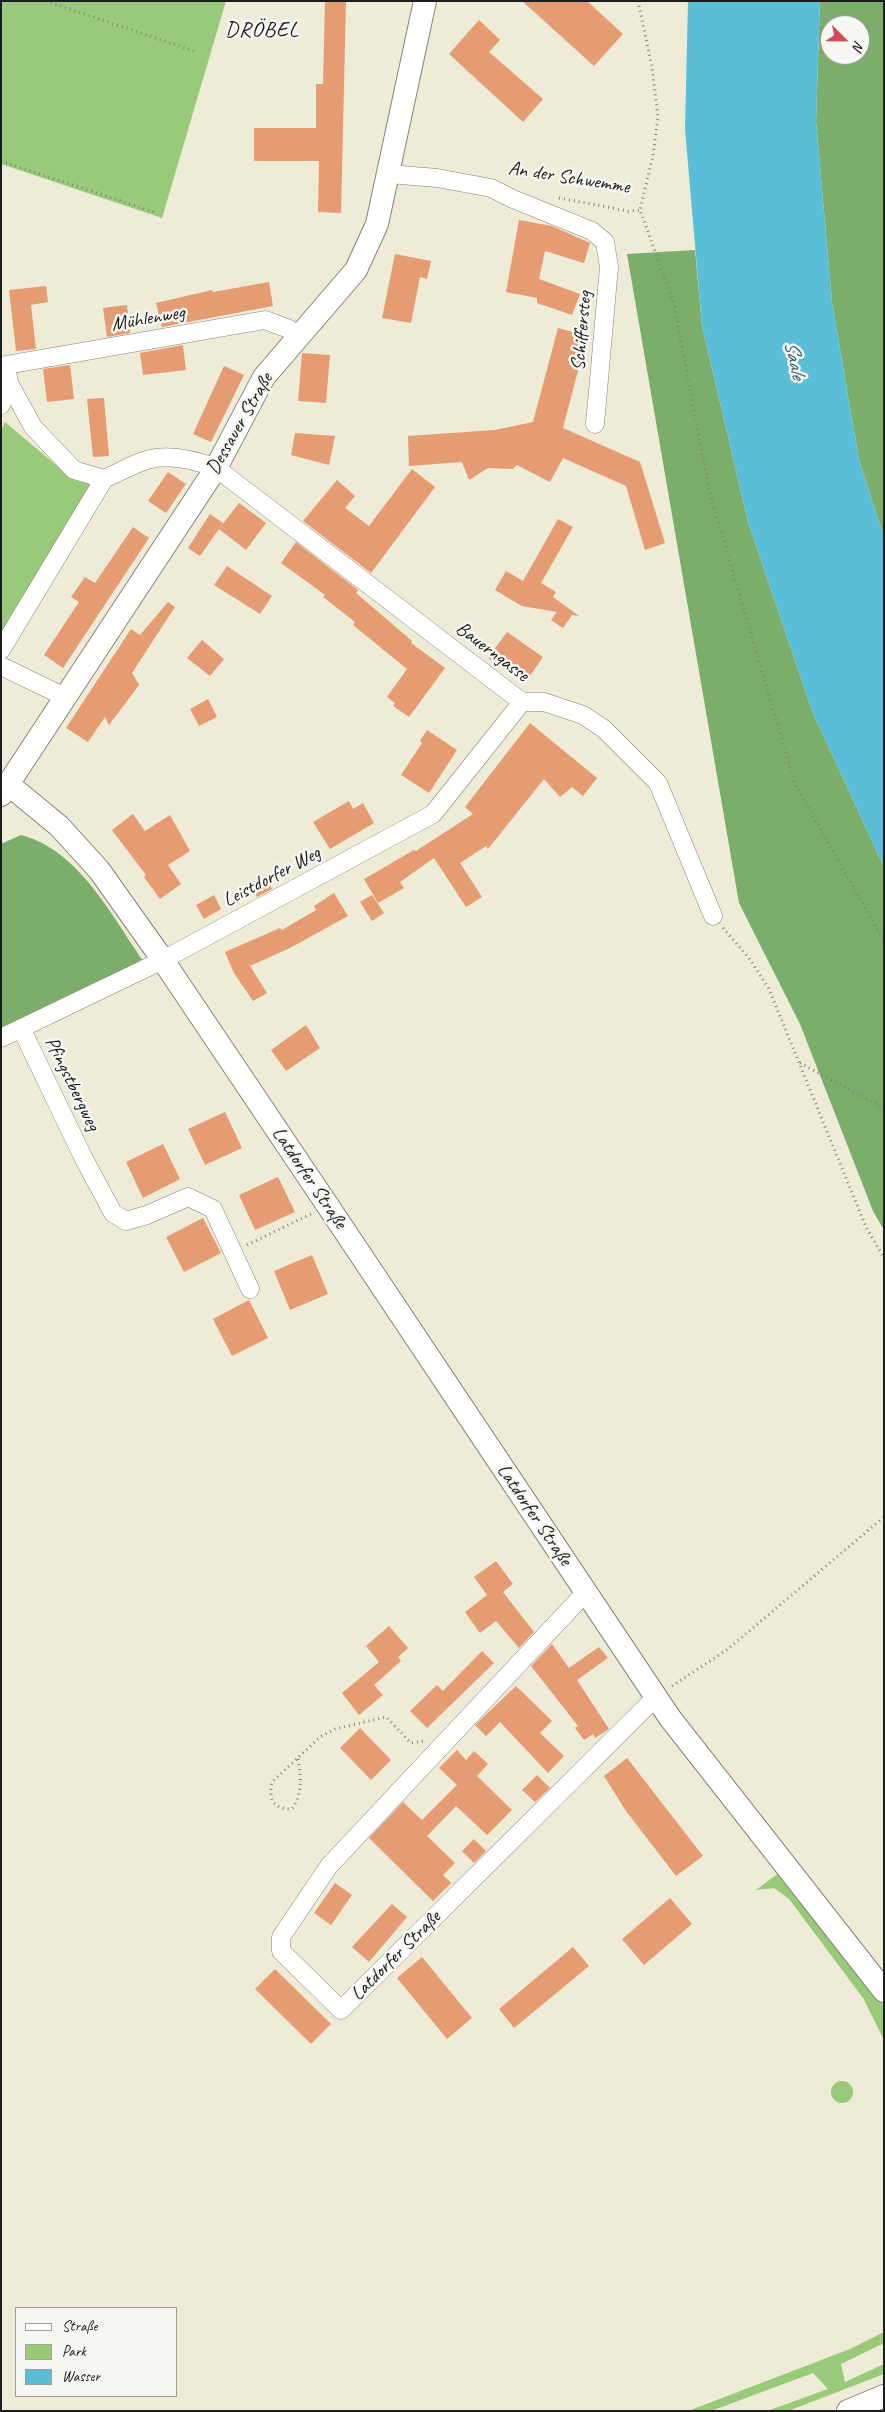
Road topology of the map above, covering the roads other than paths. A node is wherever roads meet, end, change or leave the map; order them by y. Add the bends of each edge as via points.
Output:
1 (425, 1) edge
2 (389, 174) junction
3 (604, 242) joint
4 (297, 336) junction
5 (3, 366) edge
6 (9, 383) junction
7 (1, 405) edge
8 (595, 424) dead end
9 (216, 468) junction
10 (104, 479) junction
11 (1, 650) edge
12 (1, 666) edge
13 (65, 697) junction
14 (522, 702) junction
15 (5, 789) edge
16 (713, 916) road end
17 (163, 960) junction
18 (21, 1028) junction
19 (1, 1038) edge
20 (250, 1289) dead end
21 (586, 1592) junction
22 (656, 1697) junction
23 (884, 1991) edge
24 (884, 2396) edge
25 (848, 2411) edge

1 - 2 main road, Dessauer Straße
2 - 3 street, An der Schwemme via 437,178 491,188 592,231
2 - 4 main road, Dessauer Straße via 377,224 356,270
3 - 8 street, Schiffersteg via 609,267
4 - 5 street, Mühlenweg via 289,329 265,320
4 - 9 main road, Dessauer Straße via 264,377
5 - 6 street
6 - 7 street
6 - 10 street via 33,427 74,470
9 - 10 street via 174,457 148,459
9 - 13 main road, Dessauer Straße
9 - 14 street, Bauerngasse
10 - 11 street
12 - 13 street
13 - 15 main road, Dessauer Straße
14 - 16 street, Bauerngasse via 544,702 583,715 604,729 658,783
14 - 17 street, Leistdorfer Weg via 433,814
15 - 17 main road, Latdorfer Straße via 59,826 99,870
17 - 18 street, Leistdorfer Weg
17 - 21 main road, Latdorfer Straße
18 - 19 street, Leistdorfer Weg
18 - 20 street, Pfingstbergweg via 113,1213 126,1221 188,1197 213,1210
21 - 22 main road, Latdorfer Straße
21 - 22 street, Latdorfer Straße via 329,1866 281,1937 280,1951 341,2010
22 - 23 main road, Latdorfer Straße
24 - 25 main road

